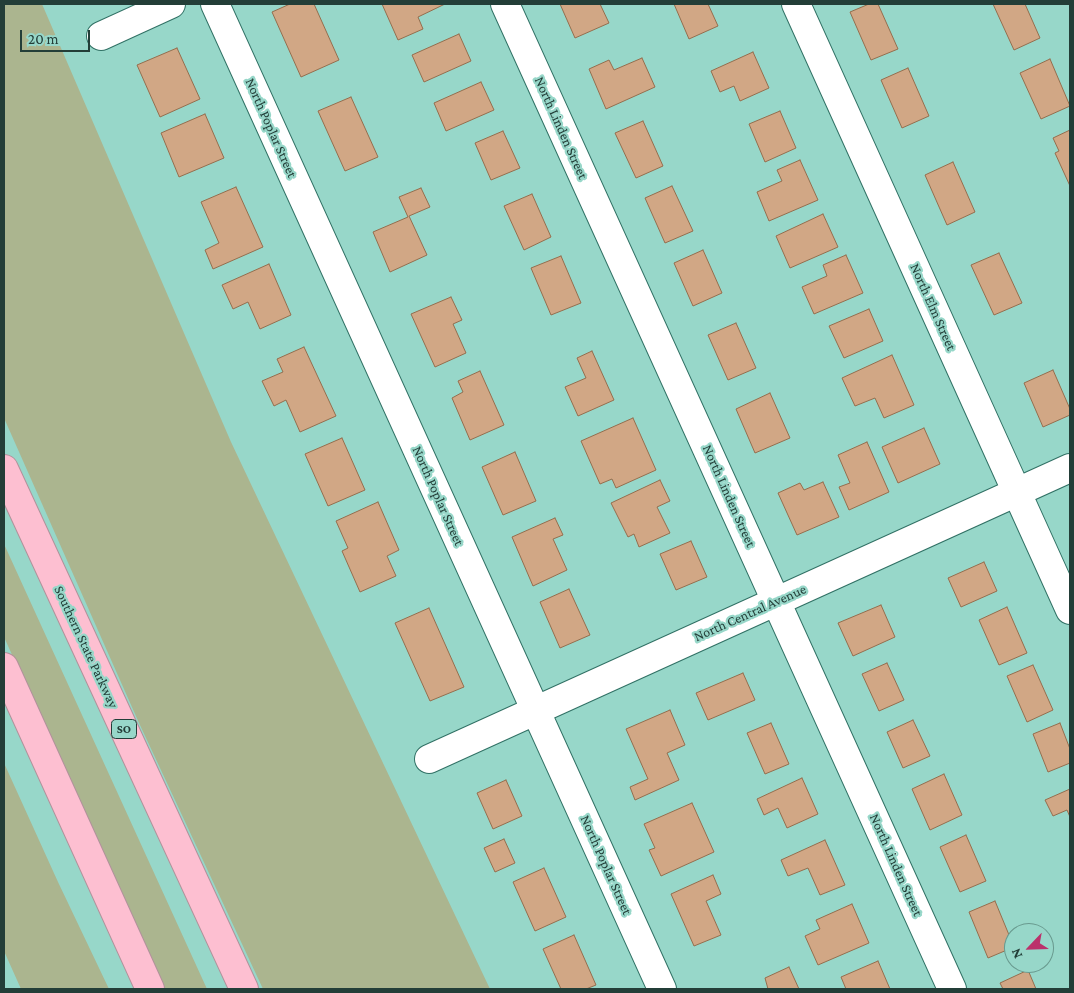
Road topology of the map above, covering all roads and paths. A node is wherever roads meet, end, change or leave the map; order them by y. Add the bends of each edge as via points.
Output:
1 (171, 4) edge
2 (214, 4) edge
3 (505, 4) edge
4 (796, 4) edge
5 (101, 36) dead end
6 (1070, 468) edge
7 (4, 469) edge
8 (1017, 492) junction
9 (776, 601) junction
10 (1070, 610) edge
11 (4, 667) edge
12 (535, 710) junction
13 (429, 759) dead end
14 (150, 989) edge
15 (244, 989) edge
16 (662, 989) edge
17 (952, 989) edge

1 - 5 street
2 - 12 street, North Poplar Street
3 - 9 street, North Linden Street
4 - 8 street, North Elm Street
6 - 8 street, North Central Avenue
7 - 15 highway, Southern State Parkway / SO
8 - 9 street, North Central Avenue
8 - 10 street, North Elm Street
9 - 12 street, North Central Avenue
9 - 17 street, North Linden Street
11 - 14 highway
12 - 13 street, North Central Avenue
12 - 16 street, North Poplar Street

